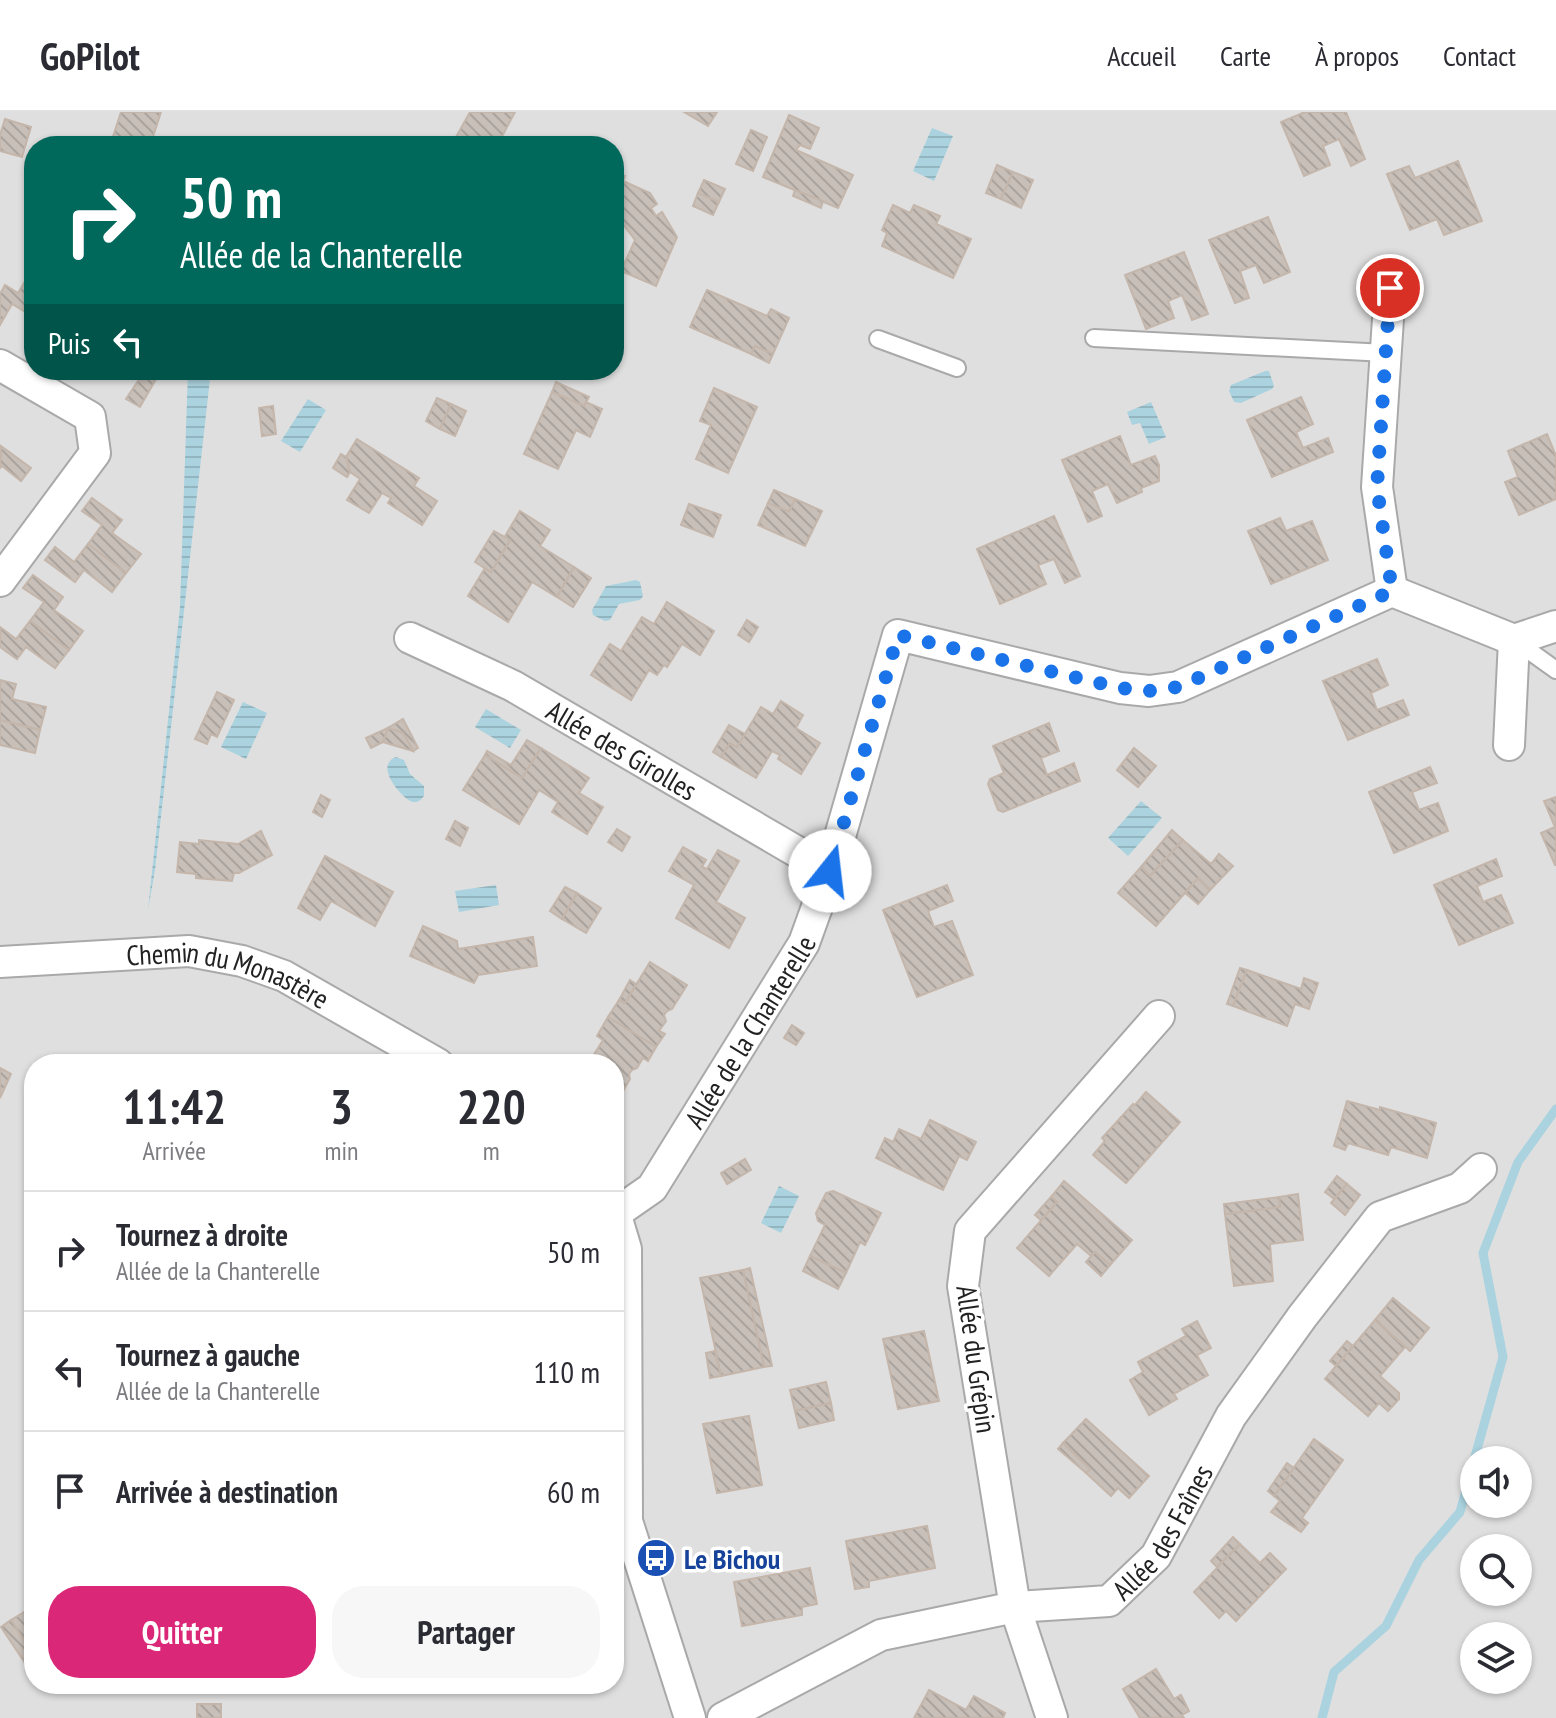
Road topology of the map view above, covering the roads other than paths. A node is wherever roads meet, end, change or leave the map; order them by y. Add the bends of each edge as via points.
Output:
1 (1390, 288) dead end
2 (1094, 338) dead end
3 (878, 339) dead end
4 (1386, 353) junction
5 (0, 365) edge
6 (957, 368) dead end
7 (24, 379) edge
8 (26, 380) edge
9 (0, 581) edge
10 (1392, 591) junction
11 (1556, 626) edge
12 (410, 638) dead end
13 (1514, 640) junction
14 (1556, 670) edge
15 (1509, 745) dead end
16 (830, 871) junction
17 (0, 962) edge
18 (1159, 1016) dead end
19 (420, 1054) edge
20 (1481, 1169) dead end
21 (624, 1205) edge
22 (624, 1242) edge
23 (1015, 1607) junction
24 (690, 1718) edge
25 (723, 1718) edge
26 (1052, 1718) edge

1 - 4 street
2 - 4 lane
3 - 6 lane
4 - 10 street via 1377,487
5 - 7 street
8 - 9 street via 90,417 95,453
10 - 13 street
10 - 16 street, Allée de la Chanterelle via 1178,687 1149,691 898,635
11 - 13 street
12 - 16 street, Allée des Girolles via 513,686
13 - 14 lane
13 - 15 street
16 - 21 street, Allée de la Chanterelle via 804,943 652,1188
17 - 19 street, Chemin du Monastère via 189,951 242,961 284,976
18 - 23 street, Allée du Grépin via 970,1231 963,1286
20 - 23 street, Allée des Faînes via 1460,1188 1380,1217 1231,1416 1156,1556 1109,1601
22 - 24 street via 627,1521
23 - 25 street, Allée des Faînes via 881,1635
23 - 26 street, Allée du Grépin

